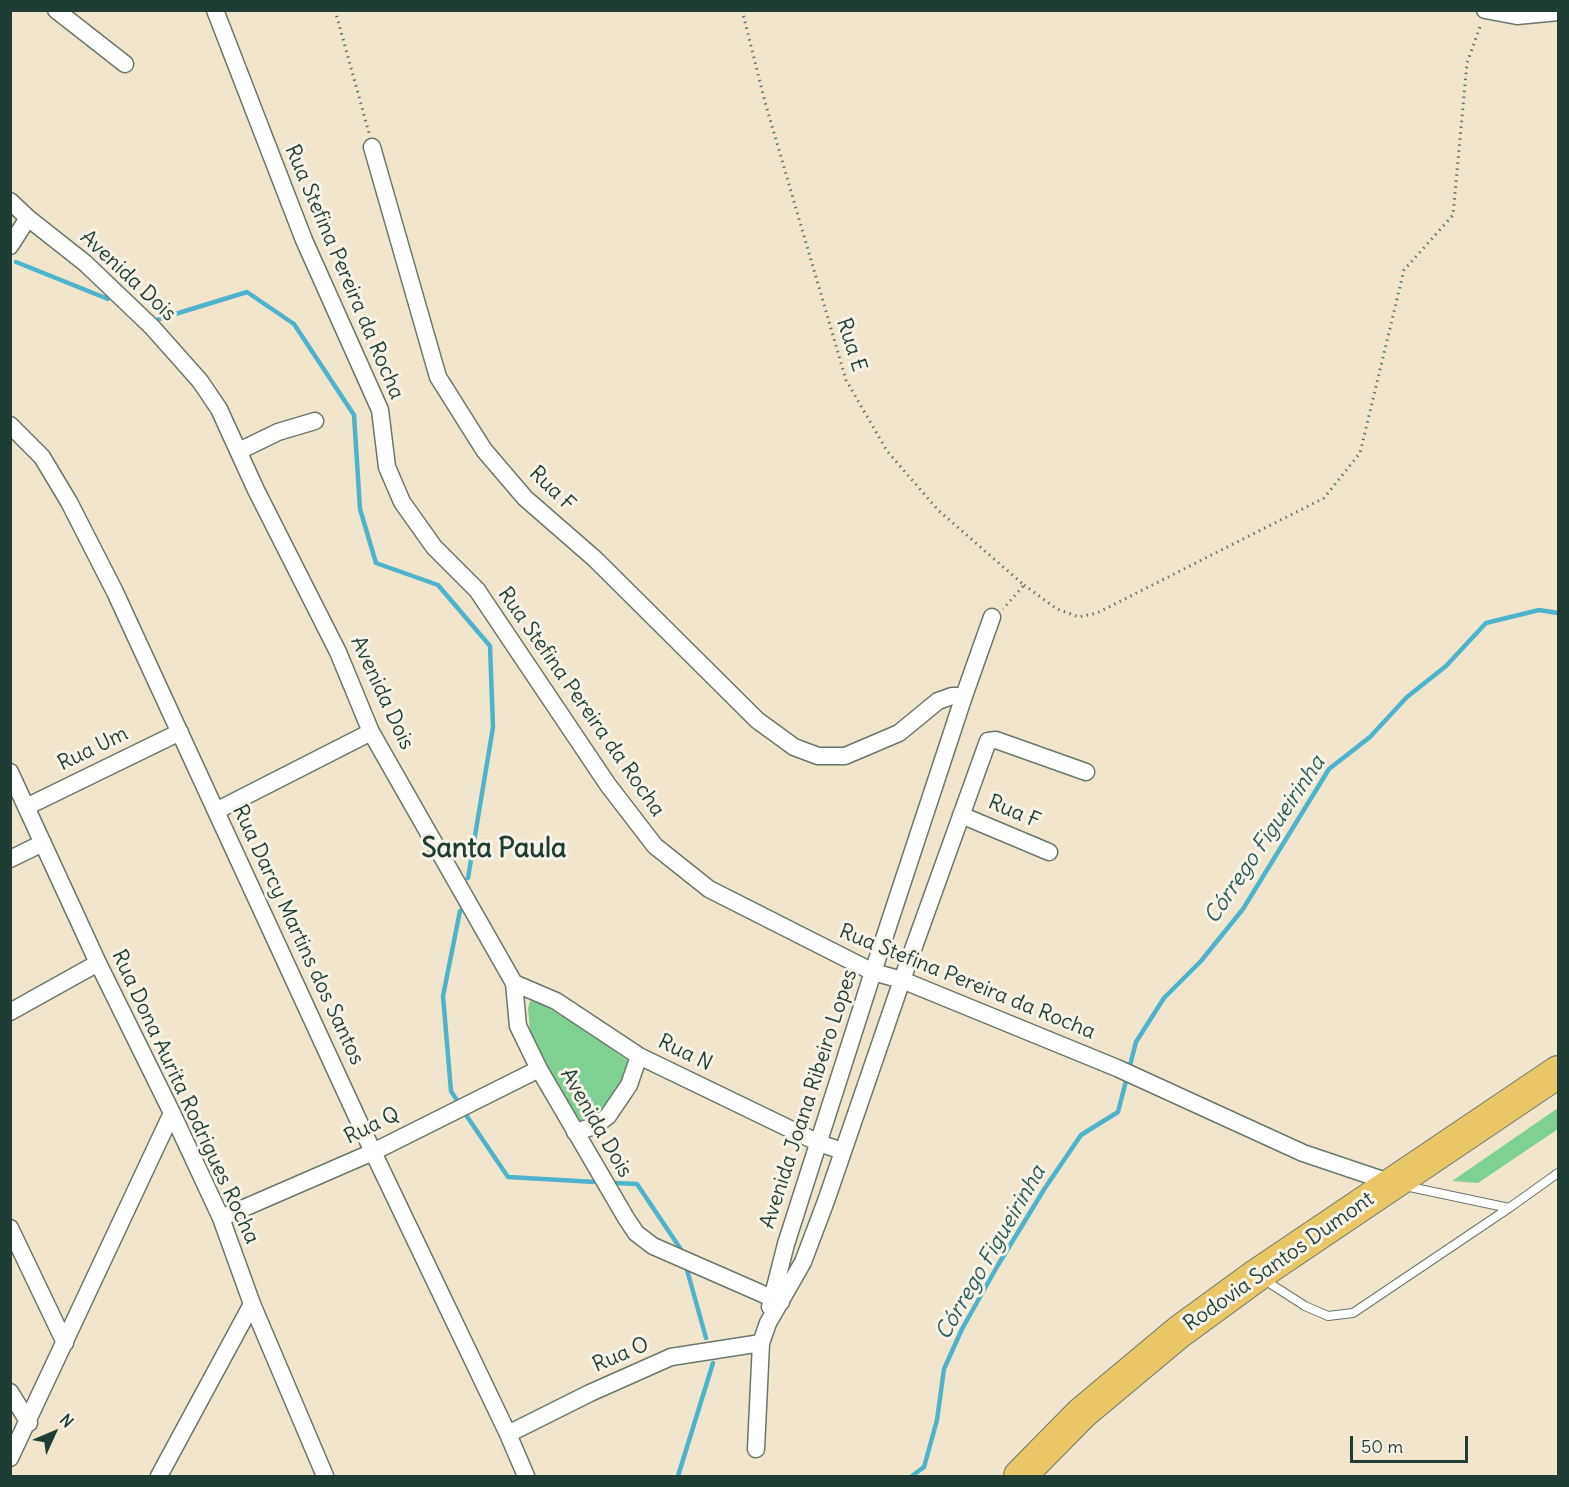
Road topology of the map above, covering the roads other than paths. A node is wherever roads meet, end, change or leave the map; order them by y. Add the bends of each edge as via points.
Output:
1 (56, 10) edge
2 (215, 10) edge
3 (1485, 11) edge
4 (1558, 12) edge
5 (125, 64) dead end
6 (372, 147) road end
7 (10, 201) edge
8 (28, 219) junction
9 (10, 246) edge
10 (315, 421) dead end
11 (10, 425) edge
12 (239, 451) junction
13 (992, 617) road end
14 (964, 696) junction
15 (180, 732) junction
16 (371, 732) junction
17 (10, 772) edge
18 (1086, 772) dead end
19 (26, 807) junction
20 (216, 812) junction
21 (961, 815) junction
22 (43, 843) junction
23 (1049, 852) dead end
24 (10, 859) edge
25 (98, 963) junction
26 (873, 972) junction
27 (902, 980) junction
28 (514, 983) junction
29 (10, 1012) edge
30 (639, 1056) junction
31 (539, 1069) junction
32 (1558, 1072) edge
33 (172, 1113) junction
34 (575, 1132) junction
35 (819, 1143) junction
36 (842, 1150) junction
37 (373, 1152) junction
38 (1558, 1173) edge
39 (1392, 1184) junction
40 (1509, 1208) junction
41 (221, 1218) junction
42 (10, 1228) edge
43 (1257, 1275) junction
44 (776, 1300) junction
45 (252, 1304) junction
46 (65, 1343) junction
47 (761, 1343) junction
48 (10, 1392) edge
49 (29, 1423) junction
50 (508, 1434) junction
51 (756, 1449) dead end
52 (10, 1458) edge
53 (159, 1476) edge
54 (325, 1476) edge
55 (525, 1476) edge
56 (1020, 1476) edge

1 - 5 street
2 - 26 street, Rua Stefina Pereira da Rocha via 304,240 380,410 387,466 402,502 435,547 477,590 608,785 655,846 709,889
3 - 4 street via 1517,16
6 - 14 street, Rua F via 438,377 484,450 525,498 595,559 757,720 794,747 818,756 846,756 899,733 938,701
7 - 8 street, Avenida Dois
8 - 9 street
8 - 12 street, Avenida Dois via 85,263 152,327 200,381
10 - 12 street via 278,432
11 - 15 street, Rua Darcy Martins dos Santos via 42,457 69,502
12 - 16 street, Avenida Dois via 338,652
13 - 14 street, Avenida Joana Ribeiro Lopes
14 - 26 street, Avenida Joana Ribeiro Lopes
15 - 19 street, Rua Um
15 - 20 street, Rua Darcy Martins dos Santos
16 - 20 street
16 - 28 street, Avenida Dois
17 - 19 street, Rua Dona Aurita Rodrigues Rocha
18 - 21 street, Avenida Joana Ribeiro Lopes via 996,740 988,741
19 - 22 street, Rua Dona Aurita Rodrigues Rocha
20 - 37 street, Rua Darcy Martins dos Santos
21 - 23 street, Rua F
21 - 27 street, Avenida Joana Ribeiro Lopes
22 - 24 street
22 - 25 street, Rua Dona Aurita Rodrigues Rocha
25 - 29 street
25 - 33 street, Rua Dona Aurita Rodrigues Rocha
26 - 27 street, Rua Stefina Pereira da Rocha
26 - 35 street, Avenida Joana Ribeiro Lopes
27 - 36 street, Avenida Joana Ribeiro Lopes
27 - 39 street, Rua Stefina Pereira da Rocha via 1117,1068 1303,1153
28 - 30 street, Rua N via 556,1001
28 - 31 street, Avenida Dois via 518,1026
30 - 34 street via 629,1085 608,1116 596,1126
30 - 35 street, Rua N
31 - 34 street, Avenida Dois
31 - 37 street, Rua Q
32 - 39 highway, Rodovia Santos Dumont
33 - 41 street, Rua Dona Aurita Rodrigues Rocha
33 - 46 street
34 - 44 street, Avenida Dois via 636,1233 653,1246
35 - 36 street, Rua N
35 - 44 street, Avenida Joana Ribeiro Lopes via 786,1244
36 - 44 street, Avenida Joana Ribeiro Lopes via 803,1262
37 - 41 street, Rua Q
37 - 50 street, Rua Darcy Martins dos Santos
38 - 40 lane
39 - 40 lane
39 - 43 highway, Rodovia Santos Dumont
40 - 43 lane via 1353,1313 1328,1316
41 - 45 street, Rua Dona Aurita Rodrigues Rocha
42 - 46 street
43 - 56 highway, Rodovia Santos Dumont via 1179,1332 1082,1413
44 - 47 street, Avenida Joana Ribeiro Lopes
45 - 53 street
45 - 54 street, Rua Dona Aurita Rodrigues Rocha
46 - 49 street
47 - 50 street, Rua O via 672,1357
47 - 51 street, Avenida Joana Ribeiro Lopes
48 - 49 street
49 - 52 street
50 - 55 street, Rua Darcy Martins dos Santos

